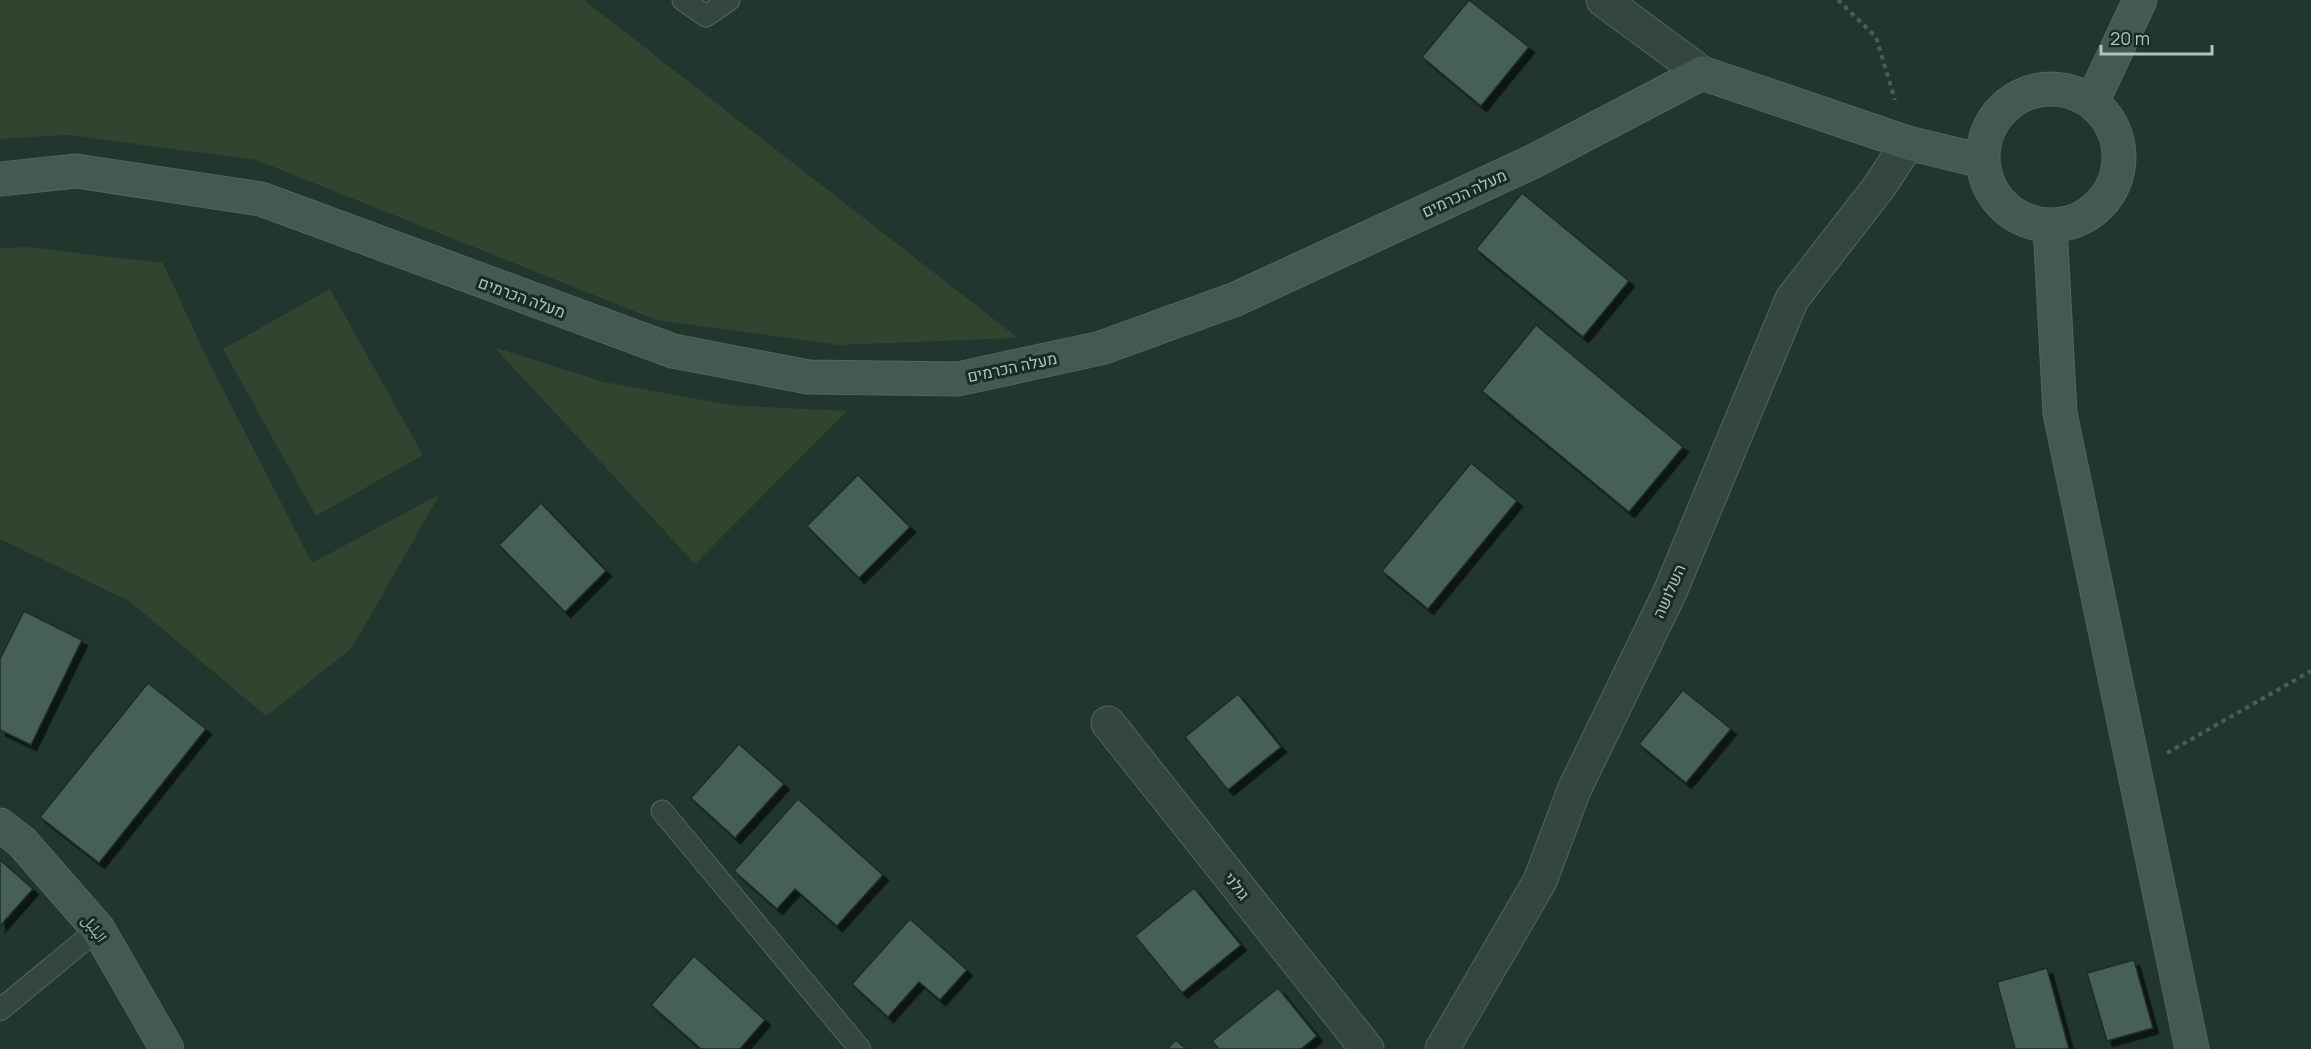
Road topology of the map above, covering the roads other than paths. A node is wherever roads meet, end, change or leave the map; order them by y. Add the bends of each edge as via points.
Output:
1 (683, 0) edge
2 (729, 0) edge
3 (1603, 0) edge
4 (2140, 0) edge
5 (1702, 73) junction
6 (2092, 102) junction
7 (1908, 143) junction
8 (1982, 161) junction
9 (0, 179) edge
10 (2050, 226) junction
11 (1108, 723) dead end
12 (662, 811) dead end
13 (0, 825) edge
14 (98, 929) junction
15 (0, 1010) edge
16 (167, 1049) edge
17 (860, 1049) edge
18 (1367, 1049) edge
19 (1442, 1049) edge
20 (2192, 1049) edge

1 - 2 lane via 706,16
3 - 5 street
4 - 6 street
5 - 7 street
5 - 9 street, מעלה הכרמים via 1533,161 1236,299 1101,348 958,379 808,377 673,351 261,199 76,171
6 - 8 street via 2073,92 2050,88 2029,92 2009,102 1984,139
6 - 10 street via 2108,118 2116,137 2116,179 2090,213 2071,223
7 - 8 street
7 - 19 street, השלושה via 1879,187 1792,298 1670,592 1574,790 1540,881
8 - 10 street via 1996,200 2011,214 2030,223
10 - 20 street via 2060,414
11 - 18 street, גולני
12 - 17 lane
13 - 14 street, البلبل via 22,842
14 - 15 lane
14 - 16 street, البلبل

